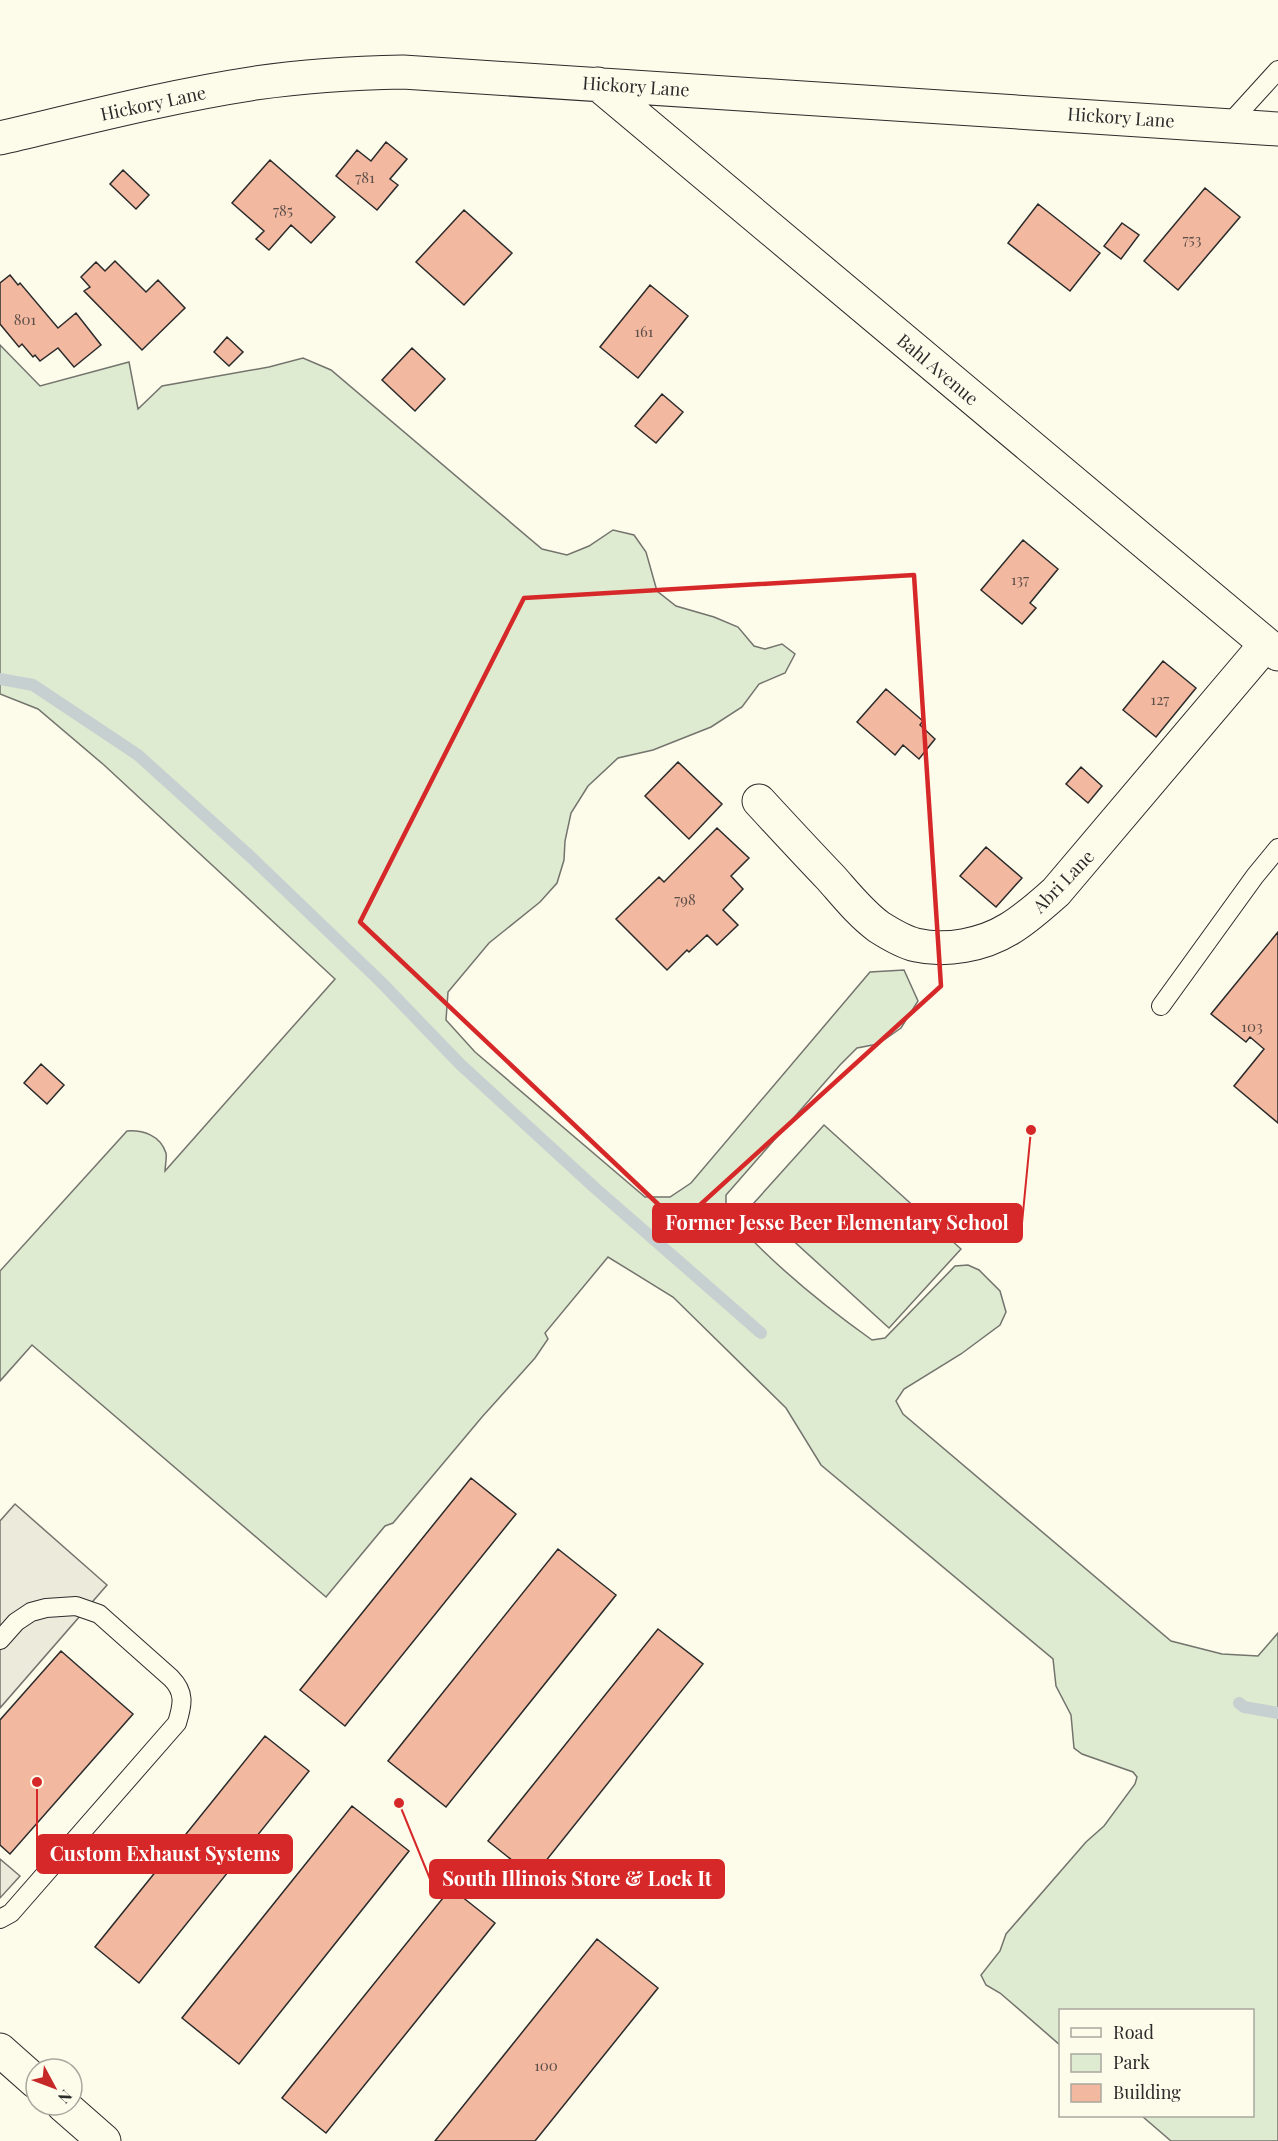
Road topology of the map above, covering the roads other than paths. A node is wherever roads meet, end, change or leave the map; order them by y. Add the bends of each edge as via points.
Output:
1 (1278, 70) edge
2 (598, 84) junction
3 (1228, 125) junction
4 (1278, 129) edge
5 (0, 138) edge
6 (1272, 649) edge
7 (759, 801) dead end
8 (1278, 848) edge
9 (1161, 1006) dead end
10 (0, 1640) edge
11 (0, 1918) edge
12 (0, 2050) edge
13 (24, 2071) edge
14 (77, 2117) edge
15 (104, 2141) edge

1 - 3 lane
2 - 3 street, Hickory Lane
2 - 5 street, Hickory Lane via 403,72 350,73 204,92
2 - 6 street, Bahl Avenue
3 - 4 street, Hickory Lane
6 - 7 street, Abri Lane via 1056,892 1008,930 986,940 960,946 916,945 878,926
8 - 9 lane
10 - 11 lane via 31,1612 76,1606 99,1614 171,1678 182,1696 177,1723 11,1913
12 - 13 street
14 - 15 street

